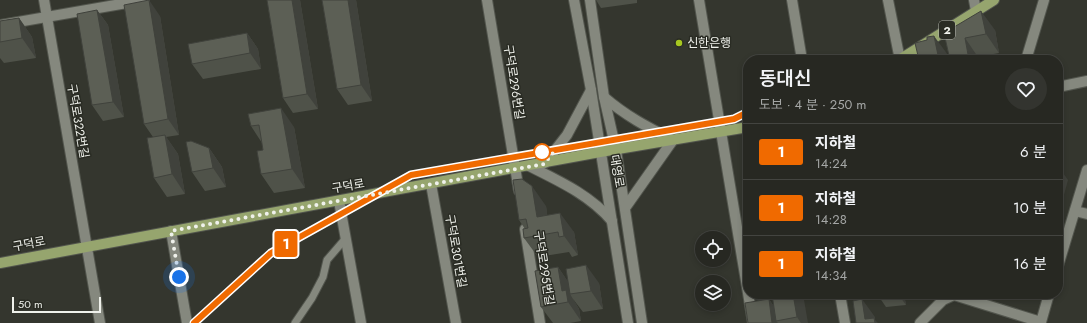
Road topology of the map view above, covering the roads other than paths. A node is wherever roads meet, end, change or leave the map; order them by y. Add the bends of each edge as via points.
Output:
1 (44, 0) edge
2 (144, 0) edge
3 (487, 0) edge
4 (574, 0) edge
5 (590, 0) edge
6 (699, 0) edge
7 (792, 0) edge
8 (888, 0) edge
9 (974, 0) edge
10 (994, 0) edge
11 (1044, 0) edge
12 (976, 11) junction
13 (47, 17) junction
14 (0, 25) edge
15 (801, 55) edge
16 (898, 55) edge
17 (907, 55) edge
18 (1028, 55) edge
19 (1087, 81) edge
20 (1063, 86) edge
21 (591, 90) junction
22 (604, 97) junction
23 (743, 128) edge
24 (721, 132) junction
25 (673, 140) junction
26 (616, 150) junction
27 (600, 152) junction
28 (544, 164) junction
29 (529, 166) junction
30 (515, 169) junction
31 (1087, 170) edge
32 (431, 184) junction
33 (520, 200) edge
34 (339, 201) junction
35 (625, 208) junction
36 (1075, 211) junction
37 (1087, 214) edge
38 (612, 221) junction
39 (524, 223) edge
40 (171, 231) junction
41 (346, 238) junction
42 (86, 247) junction
43 (1063, 250) edge
44 (0, 262) edge
45 (743, 263) edge
46 (749, 299) edge
47 (841, 299) edge
48 (945, 299) edge
49 (968, 299) edge
50 (1049, 299) edge
51 (1042, 322) edge
52 (100, 323) edge
53 (187, 323) edge
54 (295, 323) edge
55 (361, 323) edge
56 (456, 323) edge
57 (540, 323) edge
58 (628, 323) edge
59 (642, 323) edge
60 (753, 323) edge
61 (845, 323) edge
62 (920, 323) edge

1 - 13 street, 구덕로322번길
2 - 13 street
3 - 30 street, 구덕로296번길
4 - 21 street, 대영로
5 - 22 street, 대영로
6 - 24 street
7 - 15 street
8 - 16 street
9 - 12 street
10 - 12 main road, 2
11 - 18 street
12 - 17 main road, 2
13 - 14 street
13 - 42 street, 구덕로322번길
19 - 20 street
21 - 27 street, 대영로
21 - 28 street via 567,134
22 - 25 street via 640,124
22 - 26 street, 대영로
23 - 24 main road, 구덕로
24 - 25 main road, 구덕로
24 - 45 street
25 - 26 main road, 구덕로
25 - 35 street
26 - 27 main road, 구덕로
26 - 35 street, 대영로
27 - 28 main road, 구덕로
27 - 38 street, 대영로
28 - 29 main road, 구덕로
29 - 30 main road, 구덕로
29 - 38 street via 576,190 605,212
30 - 32 main road, 구덕로
30 - 33 street
31 - 36 street
32 - 34 main road, 구덕로
32 - 56 street, 구덕로301번길
34 - 40 main road, 구덕로
34 - 41 street
35 - 59 street, 대영로
36 - 37 street
36 - 43 street
38 - 58 street, 대영로
39 - 57 street, 구덕로295번길
40 - 42 main road, 구덕로
40 - 53 street
41 - 54 lane via 328,260 312,298
41 - 55 street
42 - 44 main road, 구덕로
42 - 52 street, 구덕로322번길
46 - 60 street
47 - 61 street
48 - 62 street
49 - 51 street
50 - 51 street

